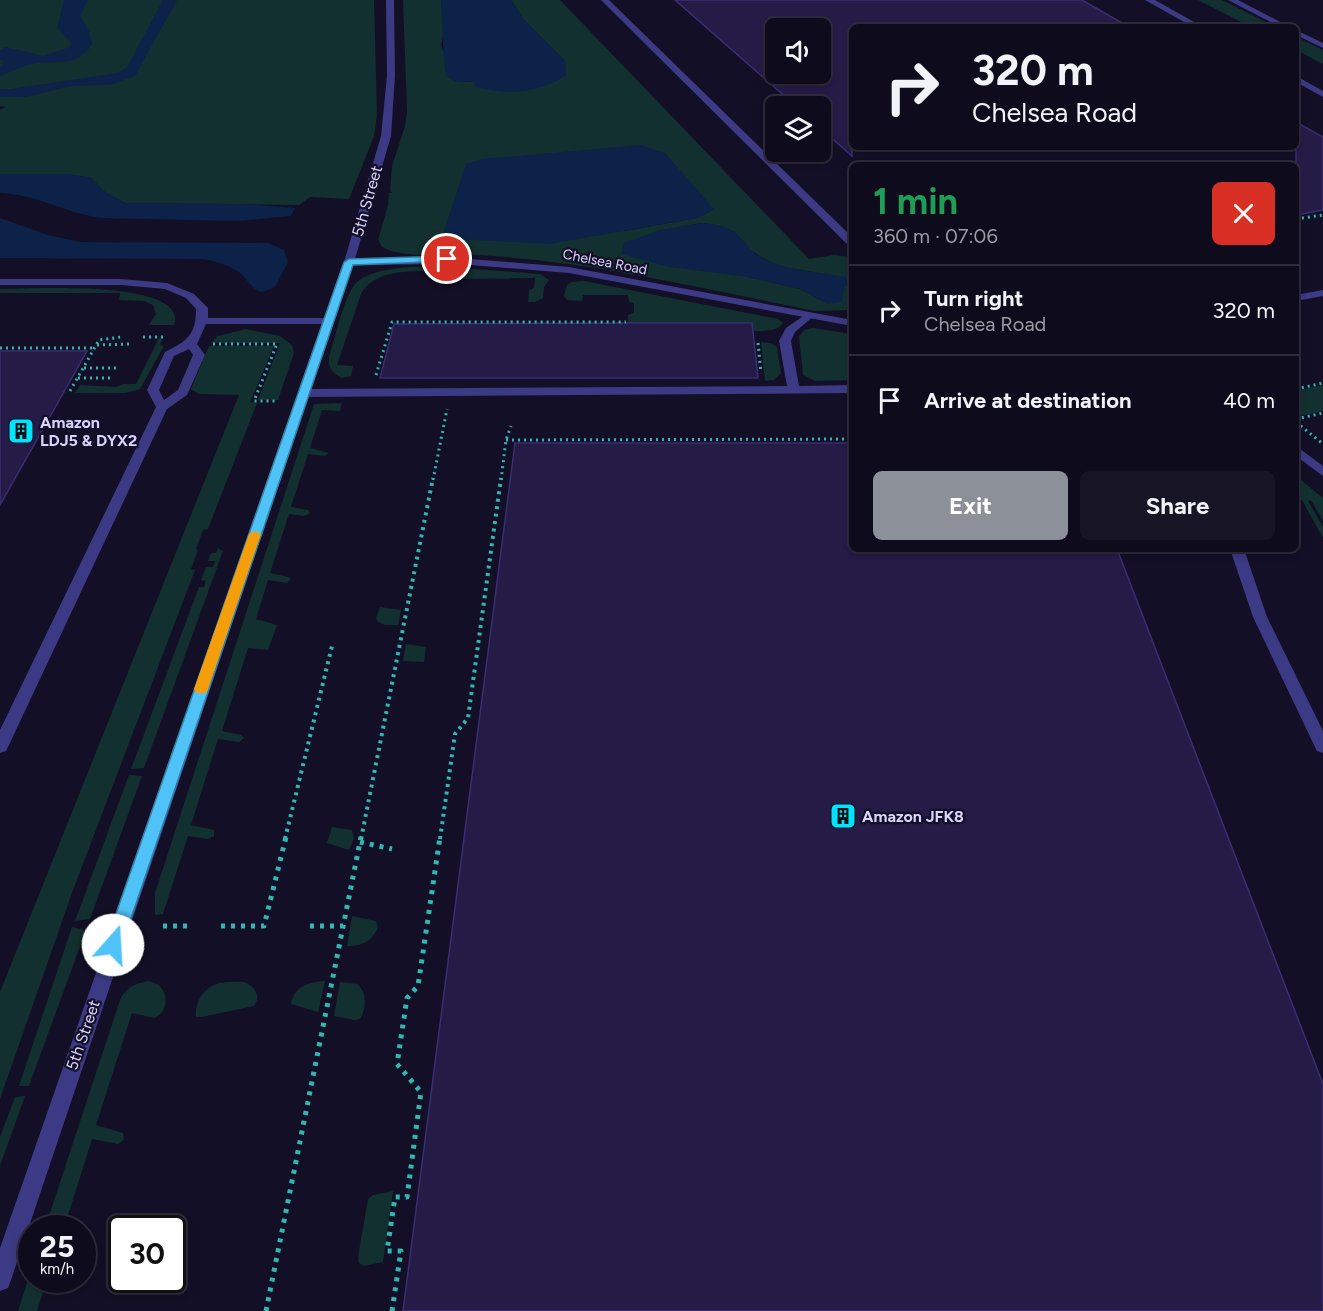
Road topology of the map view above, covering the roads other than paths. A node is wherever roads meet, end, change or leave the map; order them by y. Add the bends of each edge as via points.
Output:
1 (390, 0) edge
2 (604, 0) edge
3 (1149, 0) edge
4 (1232, 0) edge
5 (1193, 24) edge
6 (1280, 24) edge
7 (1299, 34) edge
8 (1323, 46) edge
9 (1299, 81) edge
10 (1323, 94) edge
11 (849, 240) edge
12 (349, 262) junction
13 (0, 282) edge
14 (1323, 292) edge
15 (1299, 297) edge
16 (809, 315) junction
17 (202, 321) junction
18 (327, 321) junction
19 (849, 322) edge
20 (191, 344) junction
21 (849, 389) edge
22 (794, 390) junction
23 (304, 393) junction
24 (162, 407) junction
25 (1299, 452) edge
26 (1323, 472) edge
27 (1238, 552) edge
28 (0, 747) edge
29 (1323, 747) edge
30 (0, 1280) edge

1 - 12 street, 5th Street via 392,76 386,136
2 - 11 street
3 - 5 street
4 - 6 street
7 - 8 street
9 - 10 street
12 - 16 street, Chelsea Road via 447,259 524,264
12 - 18 street, 5th Street
13 - 17 street via 167,286 190,296 202,308
14 - 15 street
16 - 19 street, Chelsea Road
16 - 22 street via 790,330 785,341
17 - 18 street
17 - 20 street
18 - 23 street, 5th Street
20 - 24 street via 199,355 183,392
20 - 24 street via 169,354 153,390
21 - 22 street
22 - 23 street
23 - 30 street, 5th Street
24 - 28 street
25 - 26 street
27 - 29 street via 1260,617

